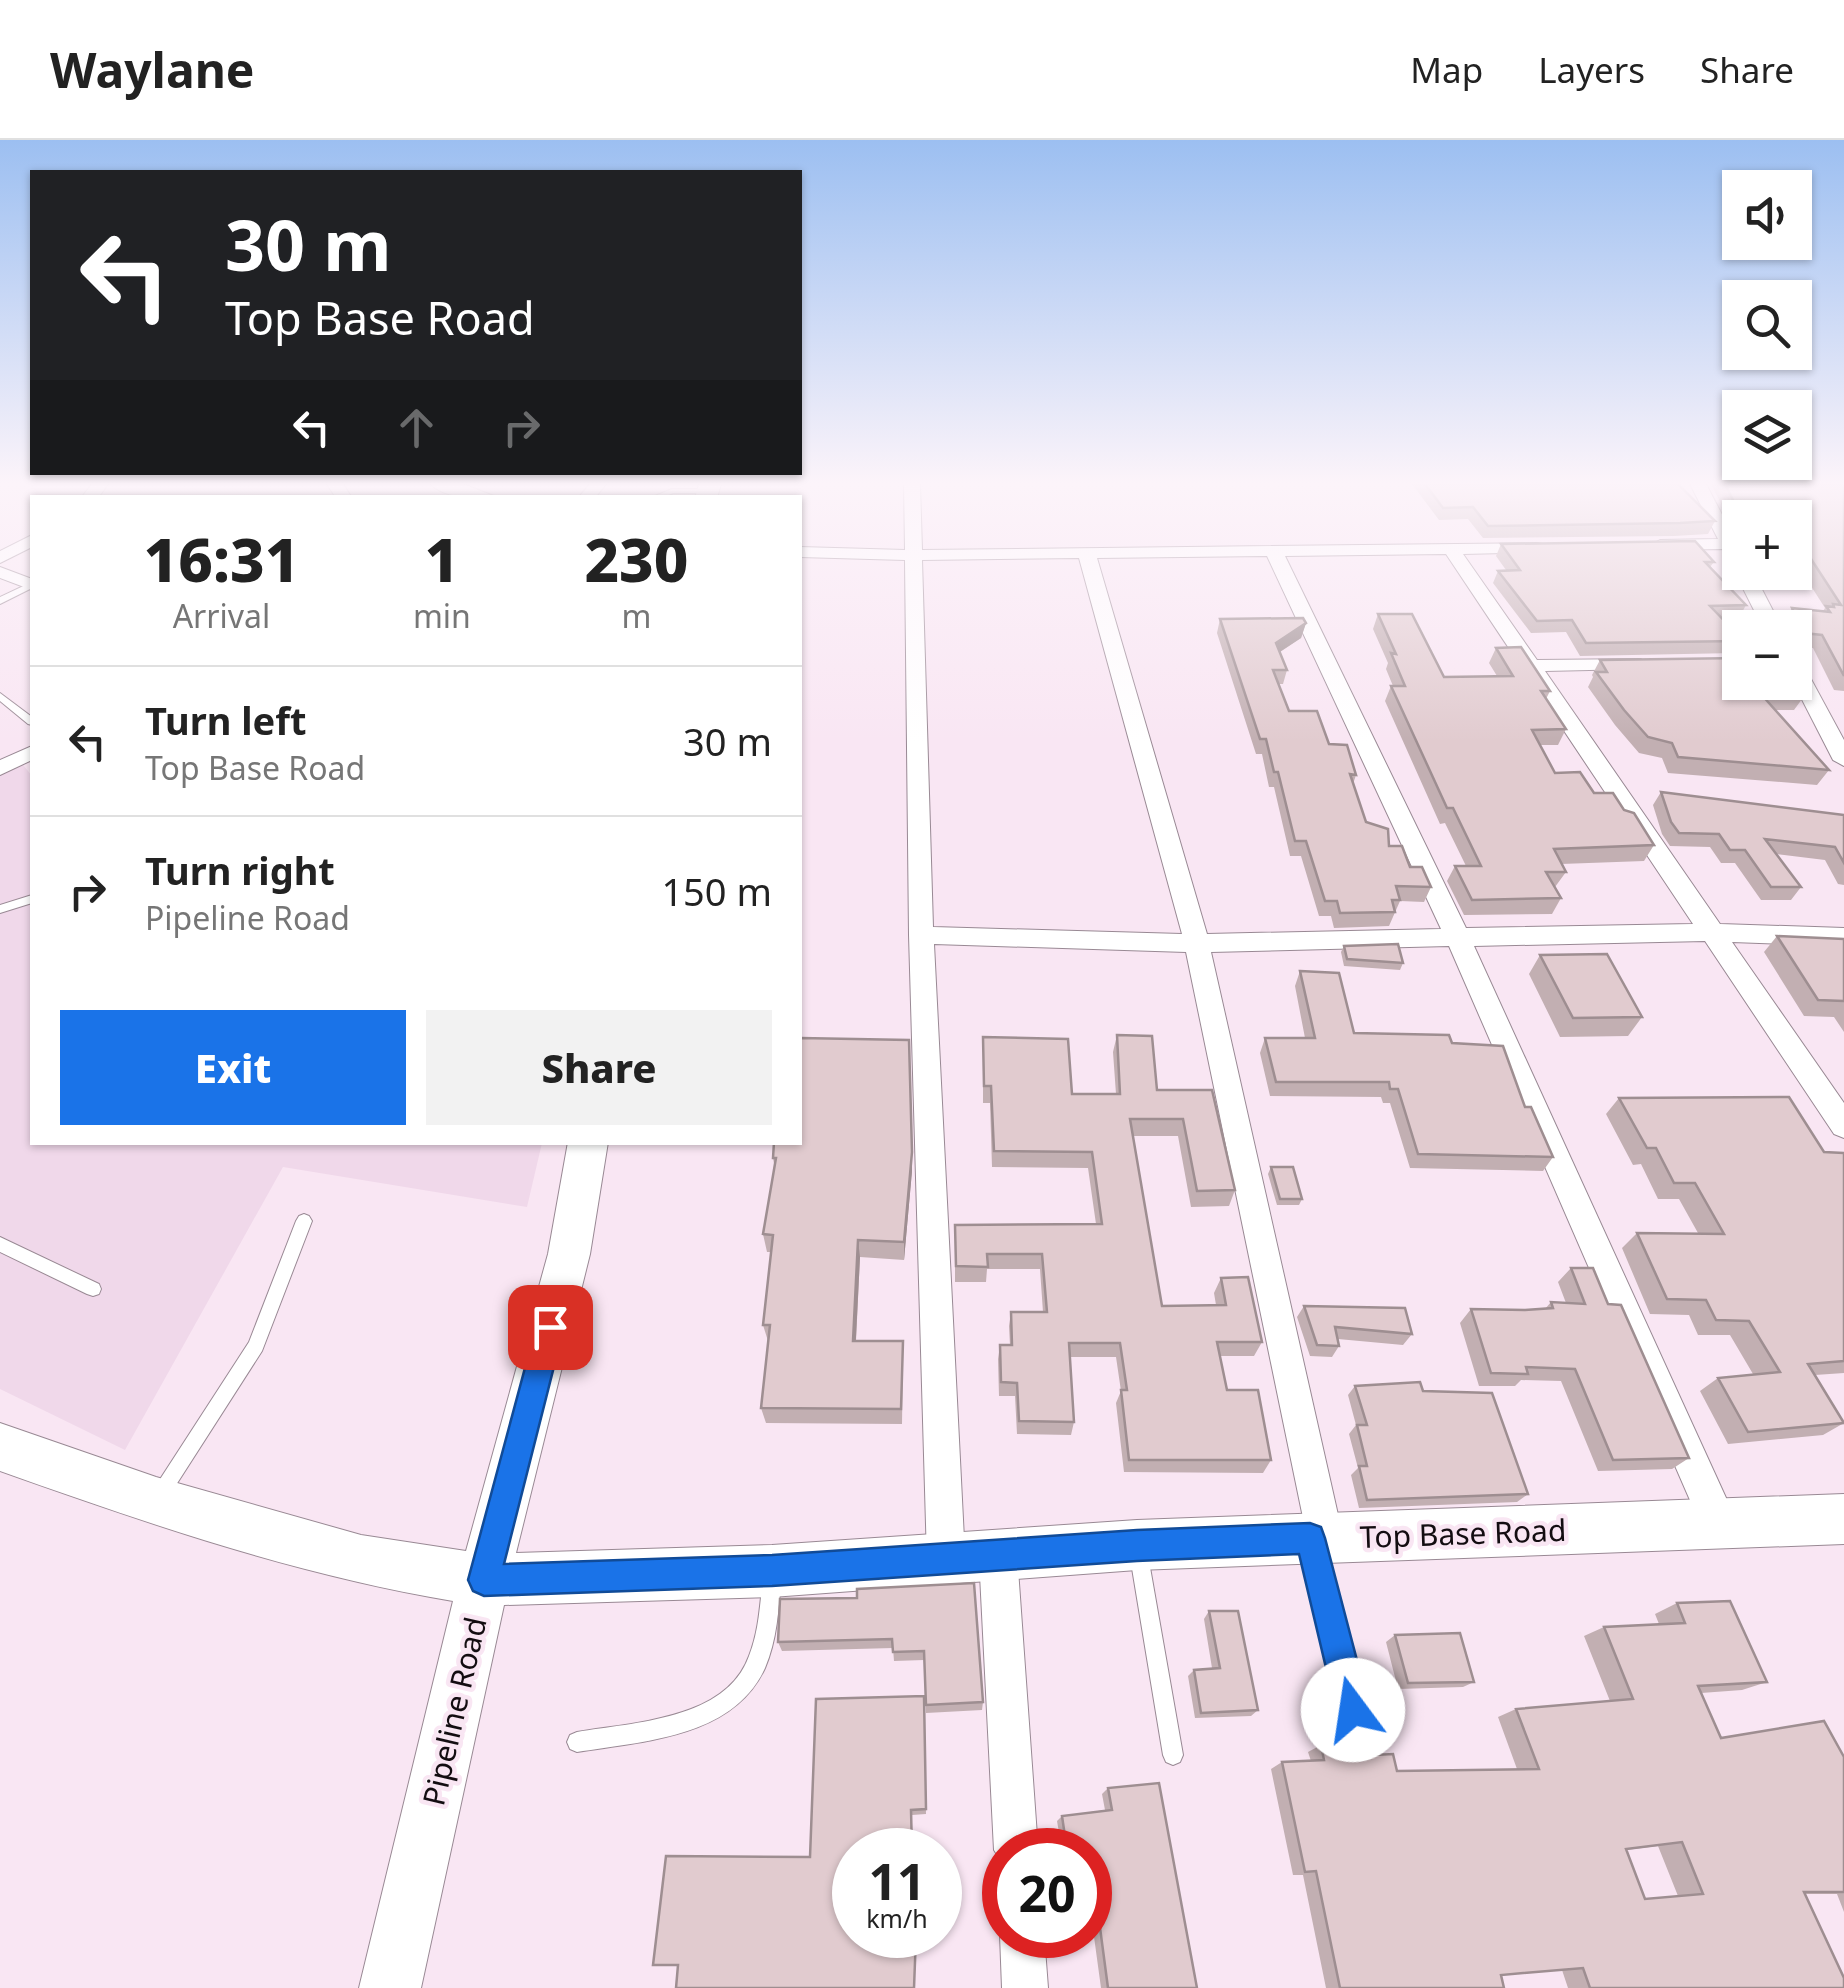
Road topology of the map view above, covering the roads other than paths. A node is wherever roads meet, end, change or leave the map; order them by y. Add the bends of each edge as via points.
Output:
1 (914, 570) edge
2 (1091, 570) edge
3 (1283, 570) edge
4 (1466, 570) edge
5 (0, 572) edge
6 (30, 584) edge
7 (30, 586) edge
8 (0, 600) edge
9 (1662, 662) edge
10 (1531, 666) junction
11 (0, 696) edge
12 (1812, 700) edge
13 (1816, 707) junction
14 (1844, 710) edge
15 (30, 720) edge
16 (30, 753) edge
17 (1844, 760) edge
18 (0, 768) edge
19 (30, 900) edge
20 (0, 909) edge
21 (1712, 932) junction
22 (921, 935) junction
23 (1457, 936) junction
24 (1844, 938) edge
25 (1197, 943) junction
26 (1844, 1126) edge
27 (587, 1145) edge
28 (304, 1221) dead end
29 (0, 1244) edge
30 (94, 1288) dead end
31 (0, 1447) edge
32 (156, 1502) junction
33 (1844, 1520) edge
34 (1719, 1524) junction
35 (1318, 1538) junction
36 (1137, 1545) junction
37 (998, 1555) junction
38 (946, 1559) junction
39 (772, 1571) junction
40 (484, 1580) junction
41 (578, 1742) dead end
42 (1362, 1744) edge
43 (1174, 1755) dead end
44 (1015, 1828) edge
45 (1023, 1958) edge
46 (390, 1988) edge
47 (1025, 1988) edge

1 - 22 street
2 - 25 street
3 - 23 street
4 - 10 street
5 - 6 street
7 - 8 lane
9 - 10 street
10 - 21 street
11 - 15 lane
12 - 13 street
13 - 14 street
13 - 17 street
16 - 18 street
19 - 20 lane
21 - 23 street
21 - 24 street
21 - 26 street
22 - 25 street
22 - 38 street
23 - 25 street
23 - 34 street
25 - 35 street
27 - 40 street, Pipeline Road via 569,1254
28 - 32 lane via 256,1346
29 - 30 lane
31 - 32 street, Top Base Road
32 - 40 street, Top Base Road via 361,1560
33 - 34 street, Top Base Road
34 - 35 street, Top Base Road
35 - 36 street, Top Base Road
35 - 42 lane
36 - 37 street, Top Base Road
36 - 43 lane
37 - 38 street, Top Base Road
37 - 44 street
38 - 39 street, Top Base Road
39 - 40 street, Top Base Road
39 - 41 lane via 765,1645 736,1697 711,1716
40 - 46 street, Pipeline Road
45 - 47 street

